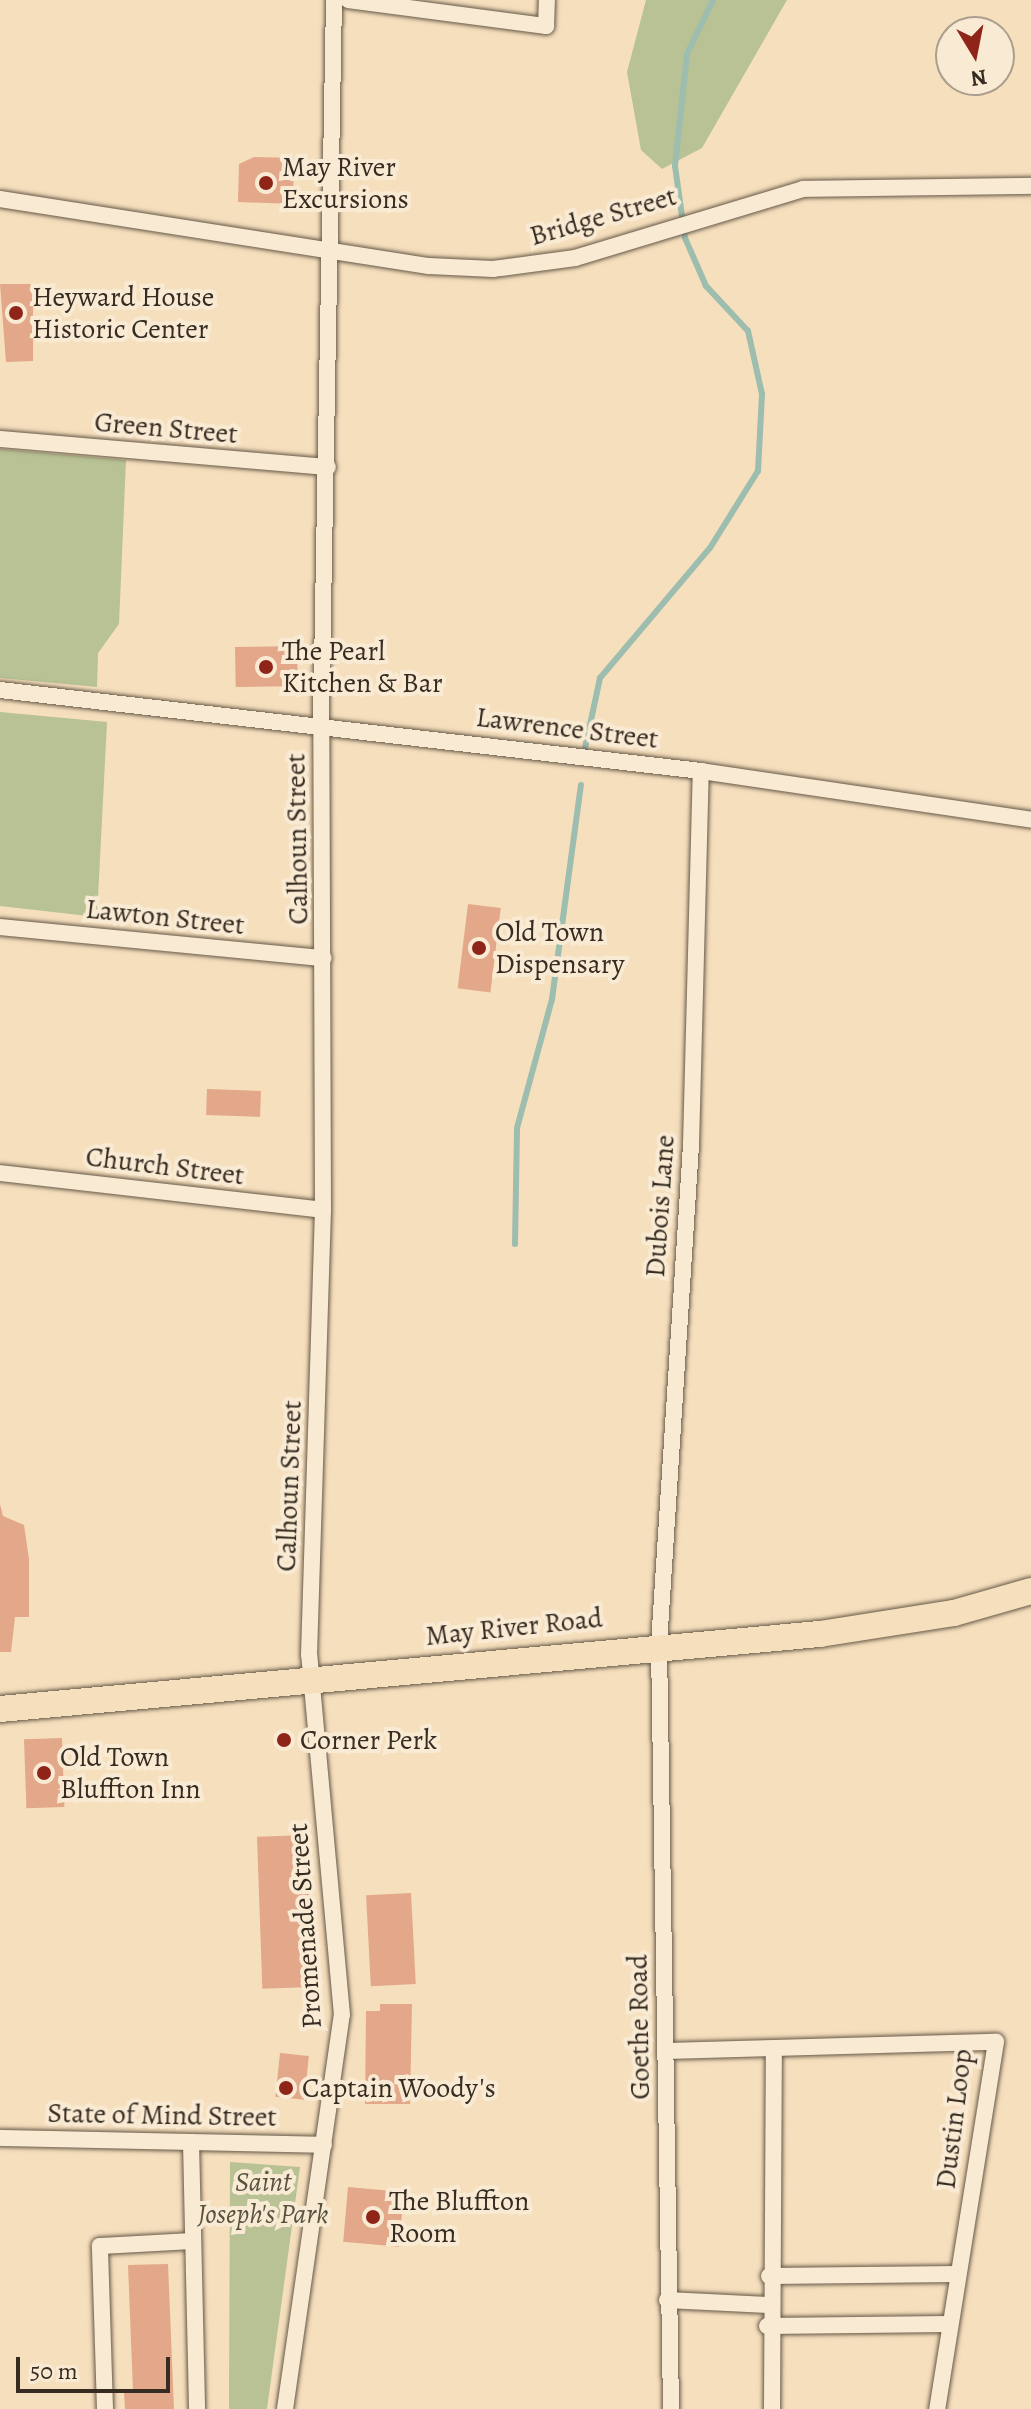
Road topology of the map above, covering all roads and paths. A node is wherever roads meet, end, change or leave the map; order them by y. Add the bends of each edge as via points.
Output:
1 (334, 0) edge
2 (348, 0) edge
3 (547, 0) edge
4 (1031, 186) edge
5 (0, 199) edge
6 (328, 249) junction
7 (0, 439) edge
8 (328, 467) junction
9 (0, 690) edge
10 (321, 723) junction
11 (701, 771) junction
12 (1031, 820) edge
13 (0, 927) edge
14 (324, 958) junction
15 (0, 1173) edge
16 (323, 1210) junction
17 (1031, 1591) edge
18 (659, 1644) junction
19 (312, 1677) junction
20 (0, 1709) edge
21 (666, 2051) junction
22 (774, 2051) junction
23 (0, 2138) edge
24 (191, 2142) junction
25 (324, 2145) junction
26 (193, 2241) junction
27 (957, 2274) junction
28 (769, 2276) junction
29 (667, 2300) junction
30 (768, 2305) junction
31 (948, 2324) junction
32 (767, 2326) junction
33 (105, 2409) edge
34 (197, 2409) edge
35 (285, 2409) edge
36 (671, 2409) edge
37 (772, 2409) edge
38 (937, 2409) edge

1 - 6 street, Calhoun Street
2 - 3 street via 546,26
4 - 6 street, Bridge Street via 840,185 724,208 575,258 493,269
5 - 6 street, Bridge Street
6 - 8 street, Calhoun Street
7 - 8 street, Green Street
8 - 10 street, Calhoun Street
9 - 10 street, Lawrence Street
10 - 11 street, Lawrence Street
10 - 14 street, Calhoun Street
11 - 12 street, Lawrence Street
11 - 18 street, Dubois Lane via 691,1145
13 - 14 street, Lawton Street
14 - 16 street, Calhoun Street
15 - 16 street, Church Street
16 - 19 street, Calhoun Street
17 - 18 main road, May River Road via 954,1613 820,1634
18 - 19 main road, May River Road
18 - 21 street, Goethe Road
19 - 20 main road, May River Road
19 - 25 street, Promenade Street via 342,2015
21 - 22 street, Dustin Loop
21 - 29 street, Goethe Road
22 - 27 street, Dustin Loop via 996,2042
22 - 28 street
23 - 24 street, State of Mind Street
24 - 25 street, State of Mind Street
24 - 26 street
25 - 35 street, Promenade Street
26 - 33 street via 100,2246
26 - 34 street
27 - 28 street
27 - 31 street, Dustin Loop
28 - 30 street
29 - 30 street
29 - 36 street, Goethe Road
30 - 32 street
31 - 32 street
31 - 38 street, Dustin Loop
32 - 37 street

